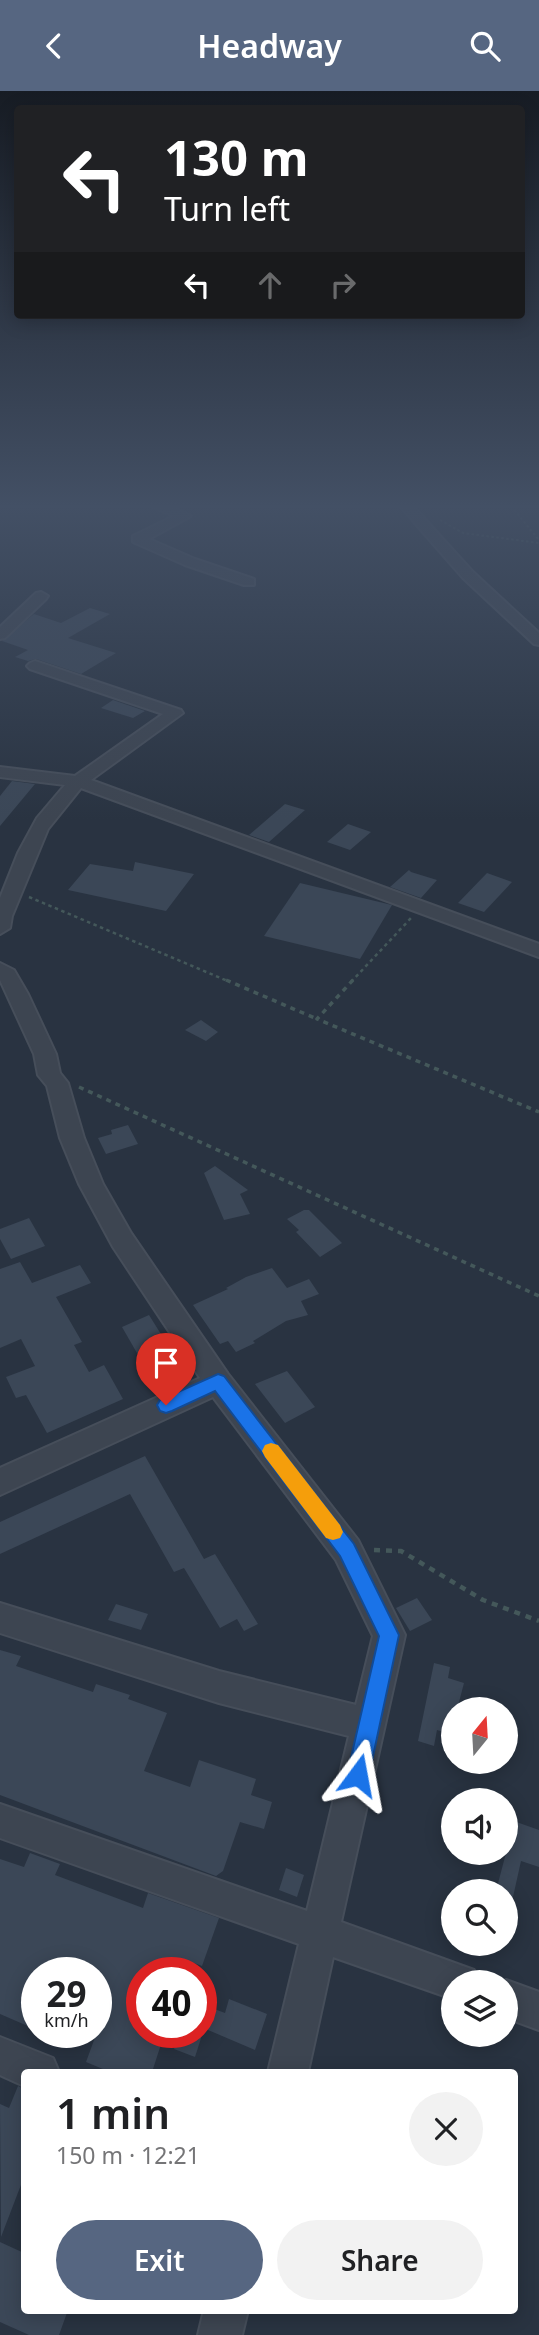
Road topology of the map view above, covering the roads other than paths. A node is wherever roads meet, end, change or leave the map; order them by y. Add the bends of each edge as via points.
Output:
1 (26, 611) edge
2 (506, 611) edge
3 (0, 635) edge
4 (539, 641) edge
5 (35, 666) dead end
6 (0, 772) edge
7 (77, 781) junction
8 (0, 928) edge
9 (539, 951) edge
10 (0, 969) edge
11 (218, 1382) junction
12 (0, 1482) edge
13 (0, 1618) edge
14 (369, 1725) junction
15 (0, 1821) edge
16 (322, 1932) junction
17 (441, 1976) edge
18 (518, 2003) edge
19 (539, 2011) edge
20 (0, 2056) edge
21 (32, 2069) edge
22 (289, 2069) edge
23 (225, 2314) edge
24 (220, 2335) edge

1 - 3 street
2 - 4 street
5 - 7 street via 175,713
6 - 7 street
7 - 8 street via 44,820
7 - 9 street
10 - 11 street via 15,988 45,1054 91,1184 122,1240
11 - 12 street
11 - 14 street via 347,1550 389,1635
13 - 14 street via 219,1686
14 - 16 street
15 - 16 street
16 - 17 street
16 - 22 street
18 - 19 street
20 - 21 street
23 - 24 street

